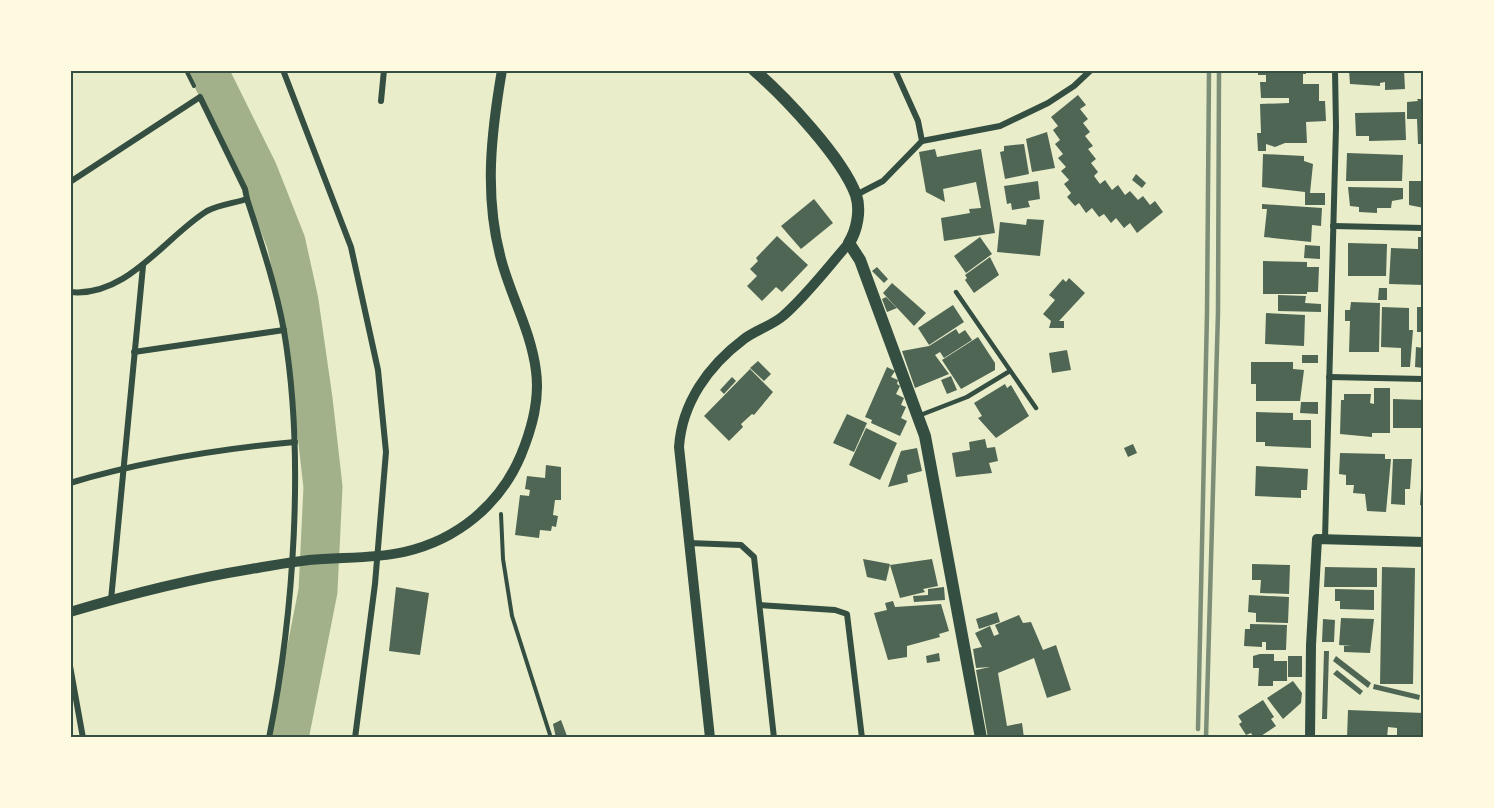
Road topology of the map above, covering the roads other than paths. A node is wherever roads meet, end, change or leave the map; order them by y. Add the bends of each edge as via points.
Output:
1 (283, 70) edge
2 (384, 70) edge
3 (502, 70) edge
4 (754, 70) edge
5 (895, 70) edge
6 (1091, 70) edge
7 (1335, 70) edge
8 (381, 101) dead end
9 (921, 141) junction
10 (70, 182) edge
11 (856, 195) junction
12 (247, 199) junction
13 (1333, 226) junction
14 (1424, 228) edge
15 (849, 243) junction
16 (143, 266) junction
17 (70, 292) edge
18 (956, 292) dead end
19 (284, 330) junction
20 (135, 352) junction
21 (1010, 371) junction
22 (1329, 377) junction
23 (1424, 379) edge
24 (1036, 408) dead end
25 (918, 416) junction
26 (295, 442) junction
27 (123, 467) junction
28 (70, 483) edge
29 (1325, 539) junction
30 (1424, 542) edge
31 (689, 543) junction
32 (374, 555) junction
33 (290, 563) junction
34 (111, 600) junction
35 (760, 605) junction
36 (70, 612) edge
37 (70, 666) edge
38 (83, 738) edge
39 (269, 738) edge
40 (355, 738) edge
41 (710, 738) edge
42 (774, 738) edge
43 (862, 738) edge
44 (981, 738) edge
45 (1310, 738) edge

1 - 32 street via 351,247 378,370 386,452
2 - 8 street
3 - 32 street via 492,144 493,224 501,262 531,344 537,373 531,431 515,470 476,518 443,539 403,552
4 - 11 main road via 810,127
5 - 9 street via 918,122
6 - 9 street via 1047,103 1000,126
7 - 13 street
9 - 11 street via 883,181
10 - 12 street via 200,97
11 - 15 main road via 856,226
12 - 16 street via 208,210
12 - 19 street
13 - 14 street
13 - 22 street
15 - 25 main road via 860,260
15 - 31 street via 785,314 743,339 690,399 679,447
16 - 17 street via 86,293
16 - 20 street
18 - 21 lane
19 - 20 street
19 - 26 street
20 - 27 street
21 - 24 lane
21 - 25 lane via 967,397
22 - 23 street
22 - 29 street
25 - 44 main road via 925,436
26 - 27 street
26 - 33 street
27 - 28 street
27 - 34 street
29 - 30 street
29 - 45 street via 1317,539
31 - 35 street via 741,545 757,565
31 - 41 street
32 - 33 street
32 - 40 street
33 - 34 street via 198,578
33 - 39 street
34 - 36 street
35 - 42 street
35 - 43 street via 847,614
37 - 38 street

